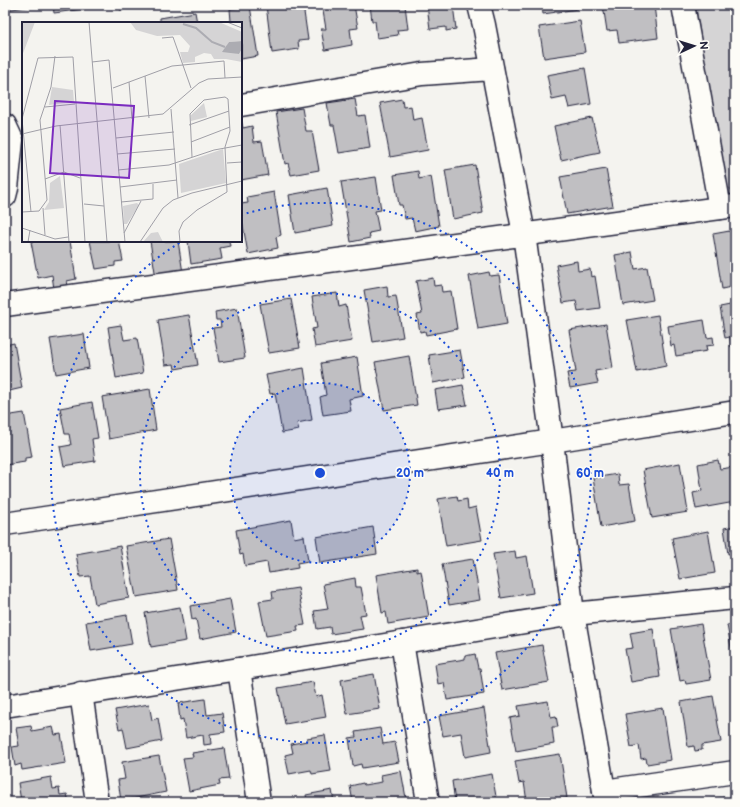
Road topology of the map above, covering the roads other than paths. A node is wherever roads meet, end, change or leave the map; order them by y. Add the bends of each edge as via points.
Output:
1 (479, 5) edge
2 (684, 5) edge
3 (492, 70) junction
4 (242, 106) edge
5 (11, 135) edge
6 (5, 196) edge
7 (727, 207) edge
8 (524, 234) junction
9 (5, 305) edge
10 (735, 412) edge
11 (552, 441) junction
12 (5, 524) edge
13 (735, 598) edge
14 (573, 614) junction
15 (402, 642) junction
16 (239, 669) junction
17 (81, 693) junction
18 (5, 706) edge
19 (735, 772) edge
20 (605, 796) edge
21 (97, 802) edge
22 (259, 802) edge
23 (428, 802) edge

1 - 3 street
2 - 7 street
3 - 4 street via 422,74
3 - 8 street
5 - 6 street
7 - 8 street
8 - 9 street
8 - 11 street
10 - 11 street
11 - 12 street
11 - 14 street
13 - 14 street
14 - 15 street
14 - 20 street
15 - 16 street
15 - 23 street
16 - 17 street
16 - 22 street
17 - 18 street
17 - 21 street
19 - 20 street

